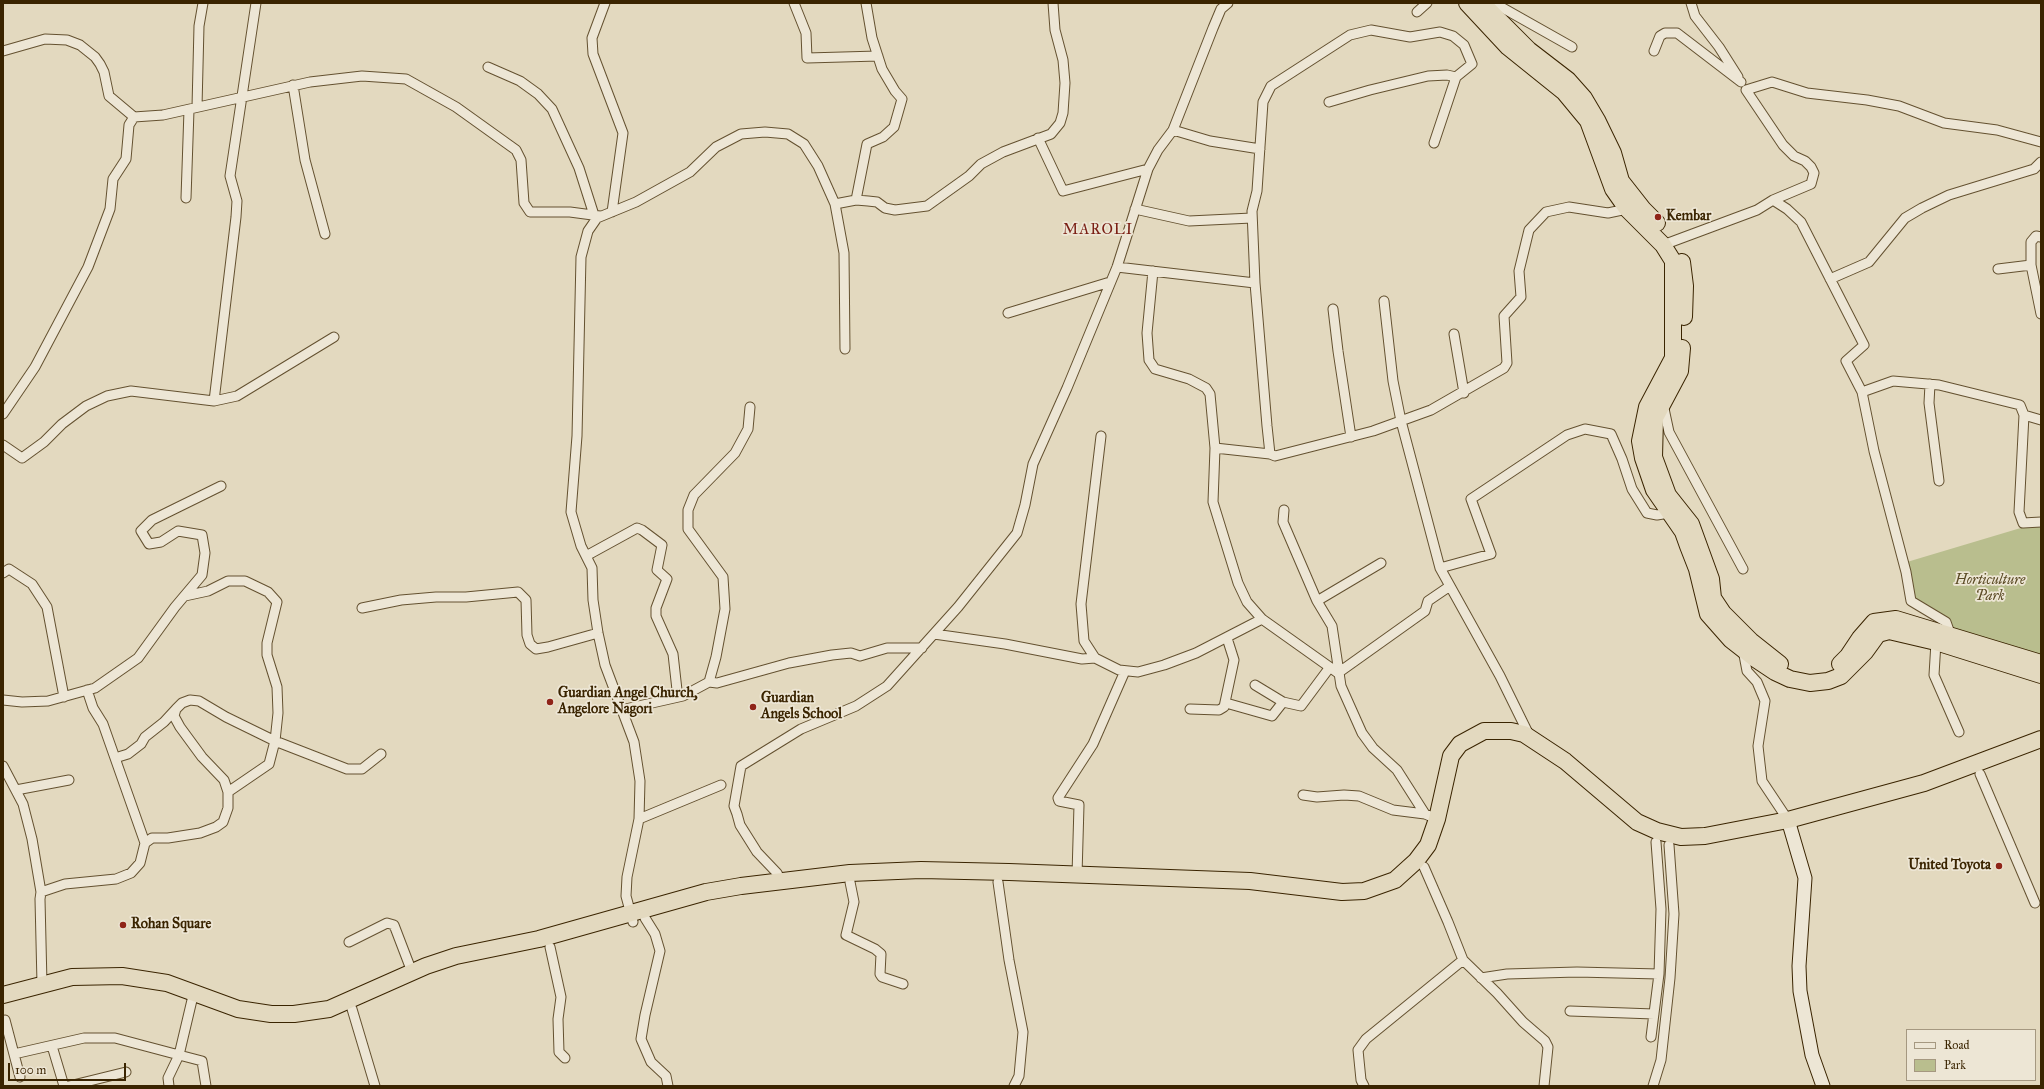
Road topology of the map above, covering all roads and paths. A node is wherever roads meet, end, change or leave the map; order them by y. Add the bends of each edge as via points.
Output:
1 (203, 3) edge
2 (256, 3) edge
3 (605, 3) edge
4 (794, 3) edge
5 (866, 3) edge
6 (1053, 3) edge
7 (1228, 3) edge
8 (1427, 3) edge
9 (1467, 3) edge
10 (1482, 3) edge
11 (1494, 3) edge
12 (1691, 3) edge
13 (1417, 12) dead end
14 (1572, 47) dead end
15 (3, 50) edge
16 (1654, 51) dead end
17 (878, 56) junction
18 (488, 67) dead end
19 (1456, 77) junction
20 (1741, 82) junction
21 (293, 85) junction
22 (1746, 90) junction
23 (241, 98) junction
24 (1328, 102) dead end
25 (193, 108) junction
26 (134, 117) junction
27 (1173, 130) junction
28 (1038, 138) junction
29 (2041, 142) edge
30 (1434, 143) dead end
31 (1260, 149) junction
32 (2041, 162) edge
33 (1148, 169) junction
34 (186, 198) dead end
35 (856, 200) junction
36 (1773, 200) junction
37 (836, 204) junction
38 (1135, 209) junction
39 (1628, 209) junction
40 (612, 212) junction
41 (597, 216) junction
42 (1252, 218) junction
43 (325, 234) dead end
44 (2041, 237) edge
45 (1668, 244) junction
46 (2031, 265) junction
47 (1117, 268) junction
48 (1998, 269) dead end
49 (1153, 271) junction
50 (1830, 279) junction
51 (1110, 282) junction
52 (1255, 282) junction
53 (1384, 301) dead end
54 (1333, 309) dead end
55 (1008, 313) dead end
56 (2041, 314) edge
57 (1454, 334) dead end
58 (334, 337) dead end
59 (845, 349) dead end
60 (1930, 384) junction
61 (1464, 392) junction
62 (1862, 392) junction
63 (214, 401) junction
64 (1663, 402) junction
65 (750, 407) dead end
66 (3, 414) edge
67 (2024, 415) junction
68 (2041, 420) edge
69 (1401, 421) junction
70 (1101, 436) dead end
71 (1351, 437) junction
72 (3, 445) edge
73 (1215, 448) junction
74 (1270, 454) junction
75 (1939, 481) dead end
76 (221, 486) dead end
77 (1284, 510) dead end
78 (1669, 513) junction
79 (2041, 522) edge
80 (586, 556) junction
81 (1381, 563) dead end
82 (1440, 568) junction
83 (1743, 569) dead end
84 (3, 573) edge
85 (1450, 586) junction
86 (185, 596) junction
87 (1317, 601) junction
88 (362, 608) dead end
89 (1262, 618) junction
90 (598, 632) junction
91 (934, 634) junction
92 (1951, 636) junction
93 (1227, 638) junction
94 (1936, 642) junction
95 (922, 648) junction
96 (1743, 649) junction
97 (1095, 658) junction
98 (2041, 663) edge
99 (1330, 667) junction
100 (1124, 671) junction
101 (1338, 673) junction
102 (2041, 675) edge
103 (709, 682) junction
104 (1255, 685) dead end
105 (87, 690) junction
106 (677, 690) dead end
107 (64, 697) junction
108 (3, 700) edge
109 (1283, 702) junction
110 (1226, 703) junction
111 (176, 709) junction
112 (1190, 709) dead end
113 (621, 710) junction
114 (1959, 732) dead end
115 (1530, 738) junction
116 (2041, 739) edge
117 (275, 741) junction
118 (2041, 749) edge
119 (381, 754) dead end
120 (115, 758) junction
121 (1562, 765) junction
122 (3, 766) edge
123 (1980, 774) junction
124 (69, 780) dead end
125 (721, 786) dead end
126 (16, 790) junction
127 (228, 792) junction
128 (1303, 795) dead end
129 (1431, 817) junction
130 (639, 819) junction
131 (1789, 825) junction
132 (145, 843) junction
133 (1663, 844) junction
134 (1424, 867) junction
135 (1077, 875) junction
136 (781, 881) junction
137 (850, 882) junction
138 (998, 882) junction
139 (41, 892) junction
140 (2035, 902) dead end
141 (636, 918) junction
142 (350, 942) dead end
143 (550, 946) junction
144 (1462, 960) junction
145 (412, 972) junction
146 (1659, 974) junction
147 (1481, 978) junction
148 (42, 984) junction
149 (903, 984) dead end
150 (3, 995) edge
151 (192, 1000) junction
152 (3, 1004) edge
153 (352, 1009) junction
154 (1570, 1011) dead end
155 (1654, 1014) junction
156 (4, 1018) edge
157 (1652, 1037) dead end
158 (52, 1046) junction
159 (14, 1054) junction
160 (179, 1055) junction
161 (565, 1058) dead end
162 (126, 1072) dead end
163 (20, 1076) dead end
164 (1016, 1085) edge
165 (64, 1086) edge
166 (69, 1086) edge
167 (169, 1086) edge
168 (206, 1086) edge
169 (375, 1086) edge
170 (668, 1086) edge
171 (1364, 1086) edge
172 (1544, 1086) edge
173 (1653, 1086) edge
174 (1823, 1086) edge

1 - 25 street
2 - 23 street
3 - 40 street via 592,38 593,54 623,133
4 - 17 street via 806,33 807,58
5 - 17 street
6 - 28 street via 1055,30 1063,60 1063,113 1060,123 1051,134
7 - 27 street via 1221,9 1215,22
8 - 13 street
9 - 39 highway via 1508,47 1564,92 1588,121 1613,189
10 - 45 highway via 1529,50 1568,80 1584,98 1613,153 1621,180
11 - 14 street
12 - 20 street via 1694,16
15 - 26 street via 44,39 67,40 80,45 100,64 109,96
16 - 20 street via 1660,36 1665,33 1676,33
17 - 35 street via 882,69 902,99 894,127 883,137 867,144
18 - 41 street via 520,81 538,94 552,109 579,168
19 - 24 street via 1428,76
19 - 30 street
19 - 31 street via 1472,64 1464,45 1453,36 1440,32 1410,37 1371,30 1350,35 1271,86 1263,102
20 - 22 street
21 - 23 street
21 - 41 street via 362,76 406,79 456,107 516,150 522,160 524,203 530,212 570,212
21 - 43 street via 305,160
22 - 29 street via 1772,82 1807,92 1899,106 1944,123 1997,130
22 - 36 street via 1783,145 1794,156 1808,164 1814,173 1811,184
23 - 25 street
23 - 63 street via 230,176 237,201 236,216
25 - 26 street via 163,115
25 - 34 street
26 - 66 street via 129,125 126,158 113,179 110,209 88,268 35,367
27 - 31 street via 1210,141
27 - 33 street
28 - 33 street via 1063,191
28 - 35 street via 980,164 969,176 927,206 895,210 885,208 877,202
31 - 42 street
32 - 50 street via 2034,169 1949,194 1922,208 1905,218 1869,262
33 - 38 street
35 - 37 street
36 - 45 street via 1757,210
36 - 50 street via 1801,222
37 - 40 street via 804,144 788,134 766,132 741,134 716,147 690,172 660,190
37 - 59 street via 844,253
38 - 42 street via 1189,221
38 - 47 street
39 - 45 highway
39 - 61 street via 1608,213 1568,207 1546,212 1529,230 1519,271 1521,297 1504,316 1507,363 1504,368
40 - 41 street
41 - 80 street via 588,231 581,257 577,436 571,497 571,512
42 - 52 street
44 - 46 street via 2036,236 2031,242
45 - 64 highway via 1682,260 1685,286 1680,370
45 - 78 highway via 1674,268 1673,358 1647,407 1640,441 1642,458 1654,490
46 - 48 street
46 - 56 street
47 - 49 street
47 - 51 street
49 - 52 street
49 - 73 street via 1147,333 1149,360 1156,368 1189,379 1206,388 1210,394
50 - 62 street via 1864,345 1846,361
51 - 55 street
51 - 91 street via 1033,464 1017,533
52 - 74 street
53 - 69 street via 1393,381
54 - 71 street
57 - 61 street
58 - 63 street via 237,396
60 - 62 street via 1893,381
60 - 67 street via 2020,405
60 - 75 street via 1929,403
61 - 69 street via 1431,410
62 - 92 street via 1911,601 1946,622
63 - 72 street via 131,391 107,396 86,406 22,458
64 - 83 street via 1669,432
64 - 92 highway via 1655,418 1654,457 1668,494 1691,524 1711,579 1713,598 1723,613 1751,641 1782,665 1810,672 1825,672 1848,656 1874,622 1896,619
65 - 103 street via 748,429 735,453 694,495 688,510 688,529 723,577 725,609
67 - 68 street
67 - 79 street via 2019,512 2023,522
69 - 71 street
69 - 82 street
70 - 97 street via 1081,604 1084,641
71 - 74 street via 1275,456
73 - 74 street
73 - 89 street via 1213,502 1238,583 1247,602
76 - 86 street via 152,520 141,531 149,544 161,542 178,531 202,535 205,553 202,575
77 - 87 street via 1283,522
78 - 82 street via 1647,513 1632,489 1611,434 1585,429 1567,435 1471,499 1491,554
78 - 96 highway via 1683,532 1697,569 1708,614 1730,640
80 - 90 street via 592,568
80 - 106 street via 637,528 662,544 657,570 667,579 656,608 656,616 673,654
81 - 87 street
82 - 85 street
84 - 107 street via 9,569 32,584 47,607
85 - 101 street via 1428,601 1425,611
85 - 115 street via 1500,676
86 - 105 street via 138,658 95,688
86 - 117 street via 208,591 228,581 245,581 268,592 277,602 267,643 267,655 277,687
87 - 101 street via 1332,626
88 - 90 street via 401,600 518,592 526,600 527,635 530,644 536,649
89 - 93 street
89 - 99 street
90 - 113 street via 605,665
91 - 95 street
91 - 97 street via 1082,659
92 - 98 highway
93 - 100 street via 1164,665 1138,672
93 - 110 street via 1234,660
94 - 96 highway via 1889,631 1878,634 1865,652 1841,676 1828,682 1810,683 1790,679 1776,672
94 - 102 highway
94 - 114 street via 1934,675
95 - 103 street via 887,648 860,656 851,653 832,655 789,663 717,683
95 - 136 street via 887,686 856,706 801,729 741,766 734,806 740,825
96 - 131 street via 1747,671 1757,682 1765,701 1758,746 1762,781
97 - 100 street
99 - 101 street
99 - 109 street via 1301,706
100 - 135 street via 1093,744 1058,798 1079,805
101 - 129 street via 1341,686 1362,733 1373,748 1397,770
103 - 113 street via 683,696
104 - 109 street
105 - 107 street
105 - 120 street
107 - 108 street via 48,701
109 - 110 street via 1272,716
110 - 112 street via 1220,710
111 - 117 street via 190,700 199,701
111 - 120 street via 145,737 141,744 128,754
111 - 127 street via 174,716 180,727 202,757 224,780
113 - 130 street via 634,742 640,781
115 - 121 highway
115 - 129 highway via 1511,731 1484,731 1460,744 1451,756
116 - 131 highway via 1924,783
117 - 119 street via 347,769 362,769
117 - 127 street via 268,764
118 - 123 highway
120 - 132 street
121 - 131 highway via 1591,781 1637,822 1669,835 1705,836
121 - 133 highway via 1584,789 1632,831
121 - 134 highway via 1509,740 1486,741 1467,751 1456,771 1447,822 1437,849
122 - 126 street
123 - 131 highway via 1926,793
123 - 140 street
124 - 126 street
125 - 130 street
126 - 139 street via 32,839
127 - 132 street via 228,808 224,822 216,827 200,833 152,838
128 - 129 street via 1359,796 1393,810
129 - 135 highway via 1428,844 1407,870 1395,880 1364,891 1342,892 1250,881
130 - 141 street via 627,877 626,896
131 - 133 highway via 1706,846 1681,847
131 - 174 street via 1805,878 1799,966 1800,991 1812,1055
132 - 139 street via 140,864 132,873 116,879 64,884
133 - 146 street
133 - 173 street via 1674,914 1661,1060
134 - 138 highway via 1401,888 1384,896 1351,902 1240,890
134 - 144 street
135 - 136 highway via 921,870 850,873
136 - 141 highway via 706,892
137 - 138 highway
137 - 141 highway via 712,900
137 - 149 street via 854,902 846,935 881,954 882,977
138 - 164 street via 1023,1032
139 - 148 street
141 - 143 highway
141 - 145 highway via 456,956
141 - 170 street via 655,934 660,951 641,1039 651,1062 666,1076
142 - 145 street via 387,923 394,925
143 - 153 highway via 436,972
143 - 161 street via 561,997 558,1019 559,1052
144 - 147 street
144 - 171 street via 1366,1040 1358,1050
145 - 148 highway via 329,1009 294,1014 271,1014 238,1009 147,978 72,977
146 - 147 street via 1577,972 1507,974
146 - 155 street
147 - 172 street via 1545,1041 1548,1052
148 - 150 highway
151 - 152 highway via 145,987 93,984 74,985
151 - 153 highway via 237,1017 270,1022 295,1023 315,1020
151 - 160 street
153 - 169 street
154 - 155 street
155 - 157 street
156 - 159 street
158 - 159 street
158 - 160 street via 84,1038 115,1038
158 - 165 street
159 - 163 street
160 - 167 street via 168,1078
160 - 168 street via 202,1061
162 - 166 street

